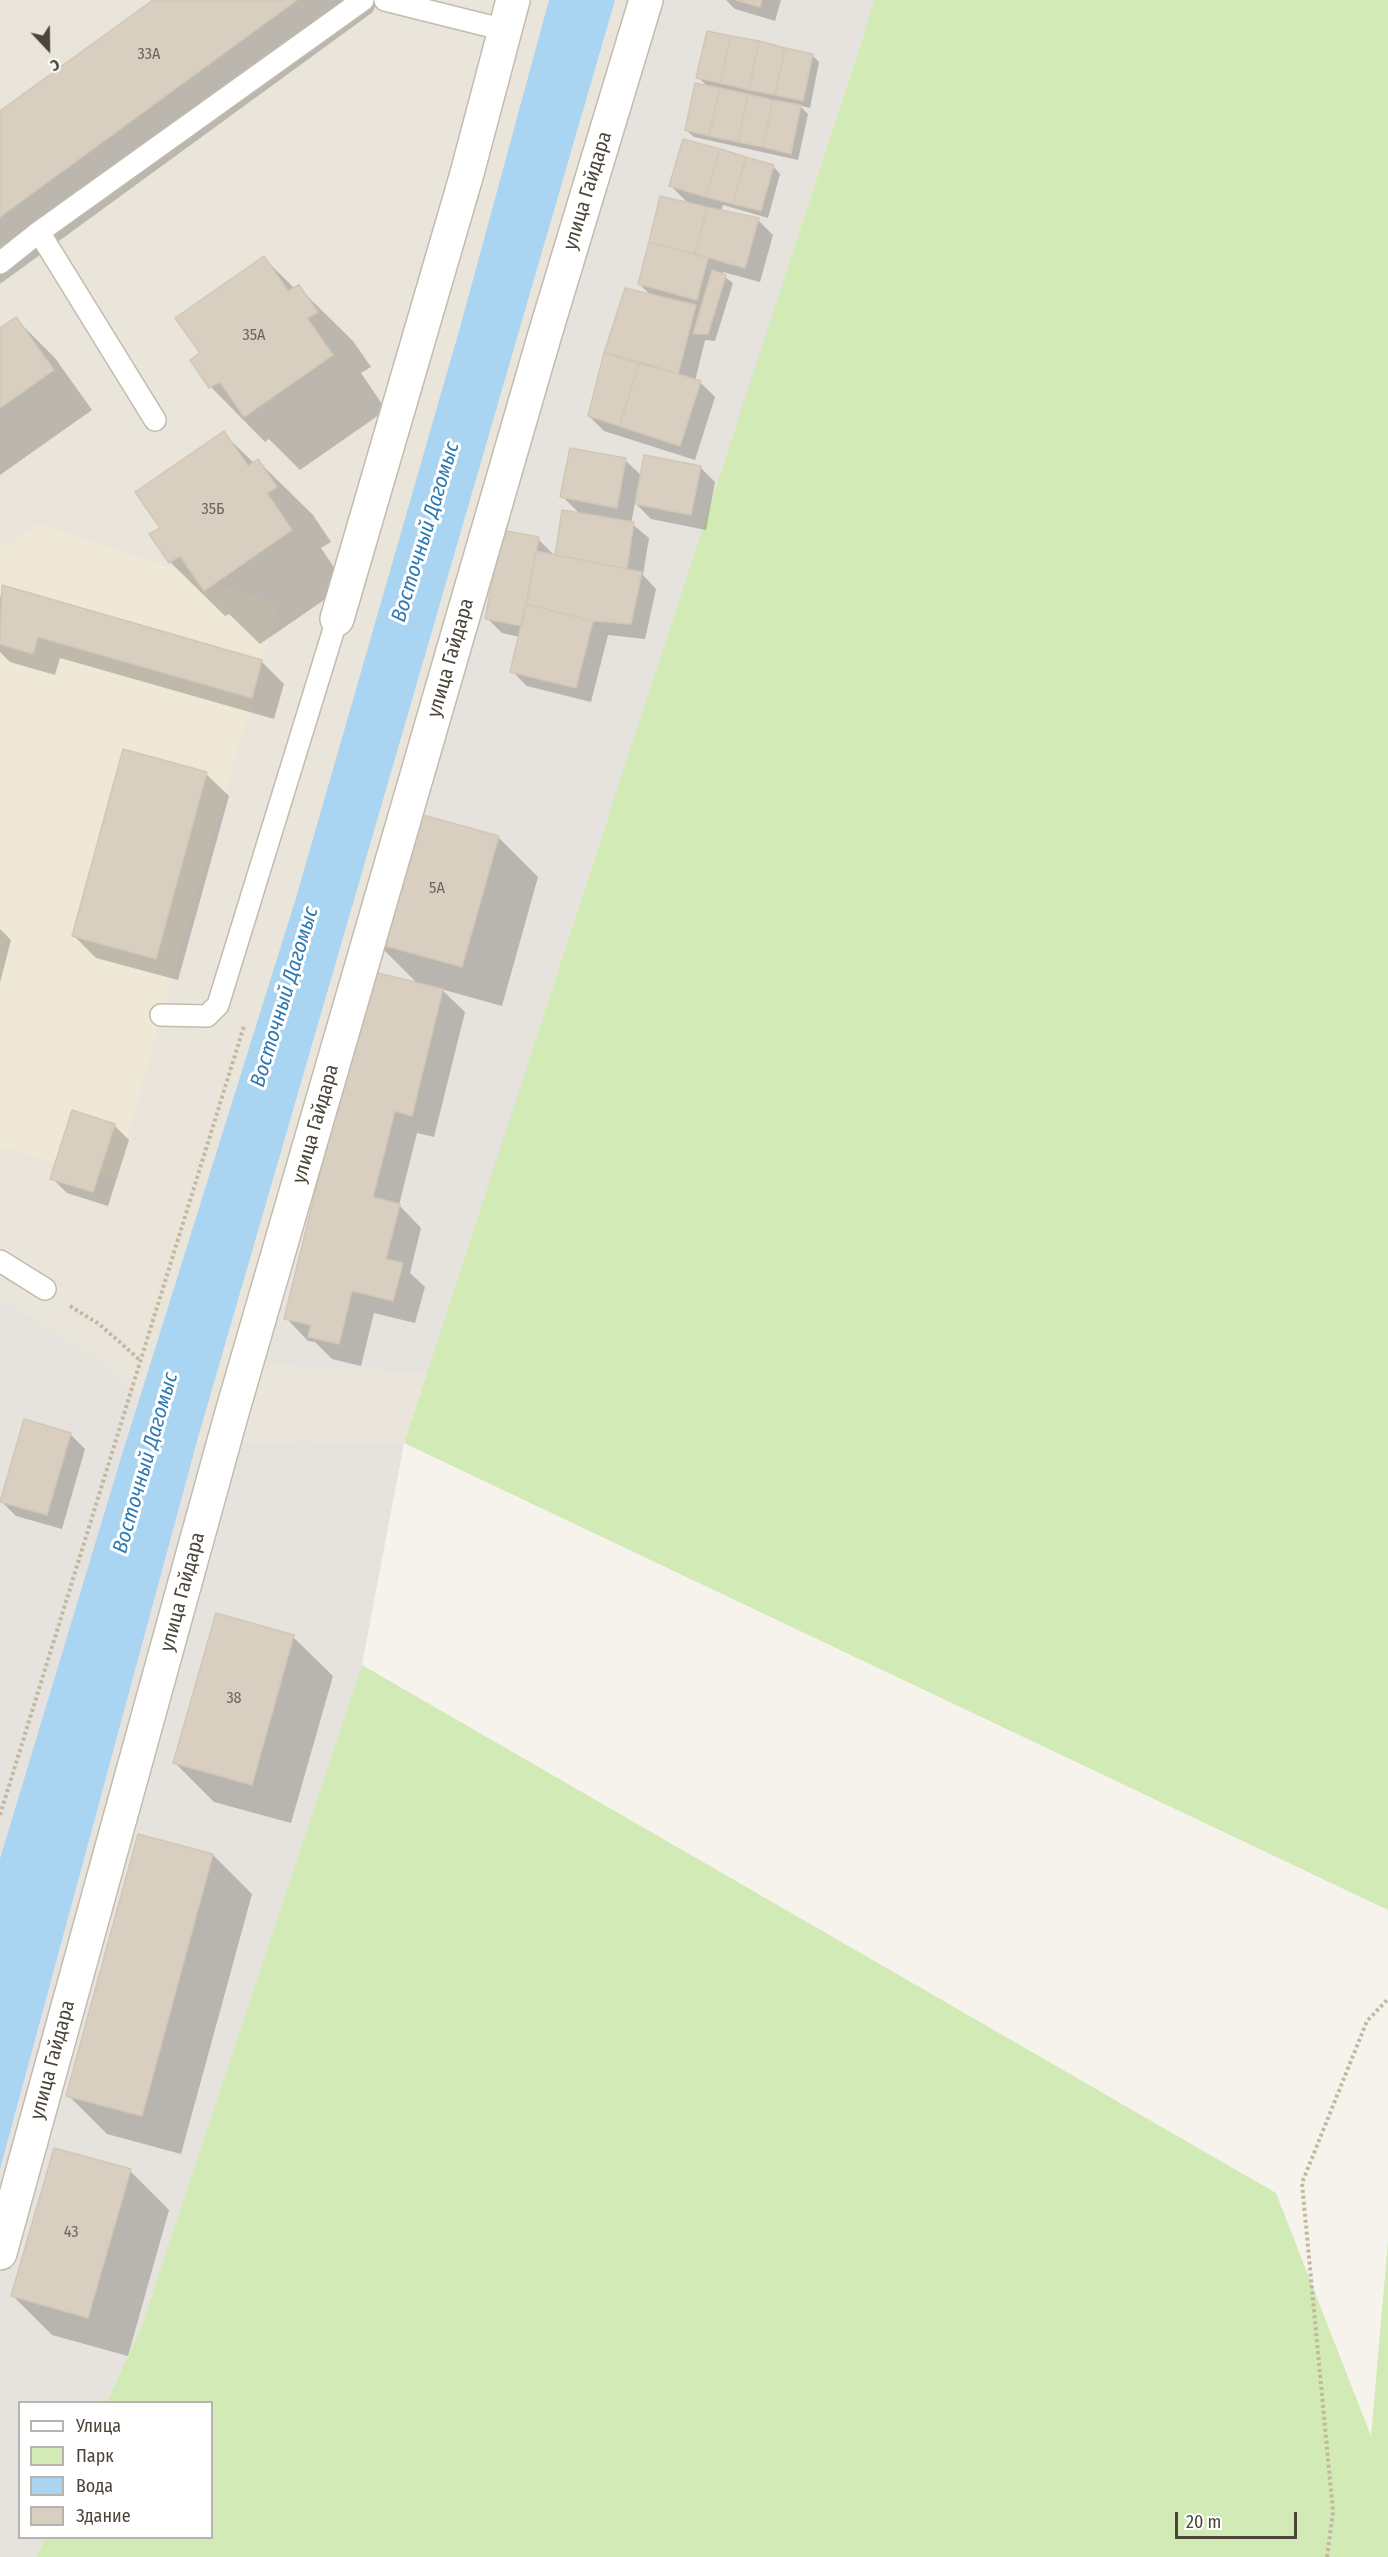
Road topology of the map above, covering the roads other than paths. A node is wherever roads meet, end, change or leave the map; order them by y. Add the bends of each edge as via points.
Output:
1 (363, 0) edge
2 (386, 0) edge
3 (646, 0) edge
4 (509, 15) edge
5 (39, 232) junction
6 (0, 263) edge
7 (154, 420) dead end
8 (337, 619) joint
9 (161, 1015) dead end
10 (0, 1261) edge
11 (45, 1289) road end
12 (0, 2253) edge

1 - 5 lane
2 - 4 lane
3 - 12 street, улица Гайдара via 234,1405
4 - 8 street via 466,177
5 - 6 lane
5 - 7 lane
8 - 9 lane via 218,1005 207,1016
10 - 11 lane

